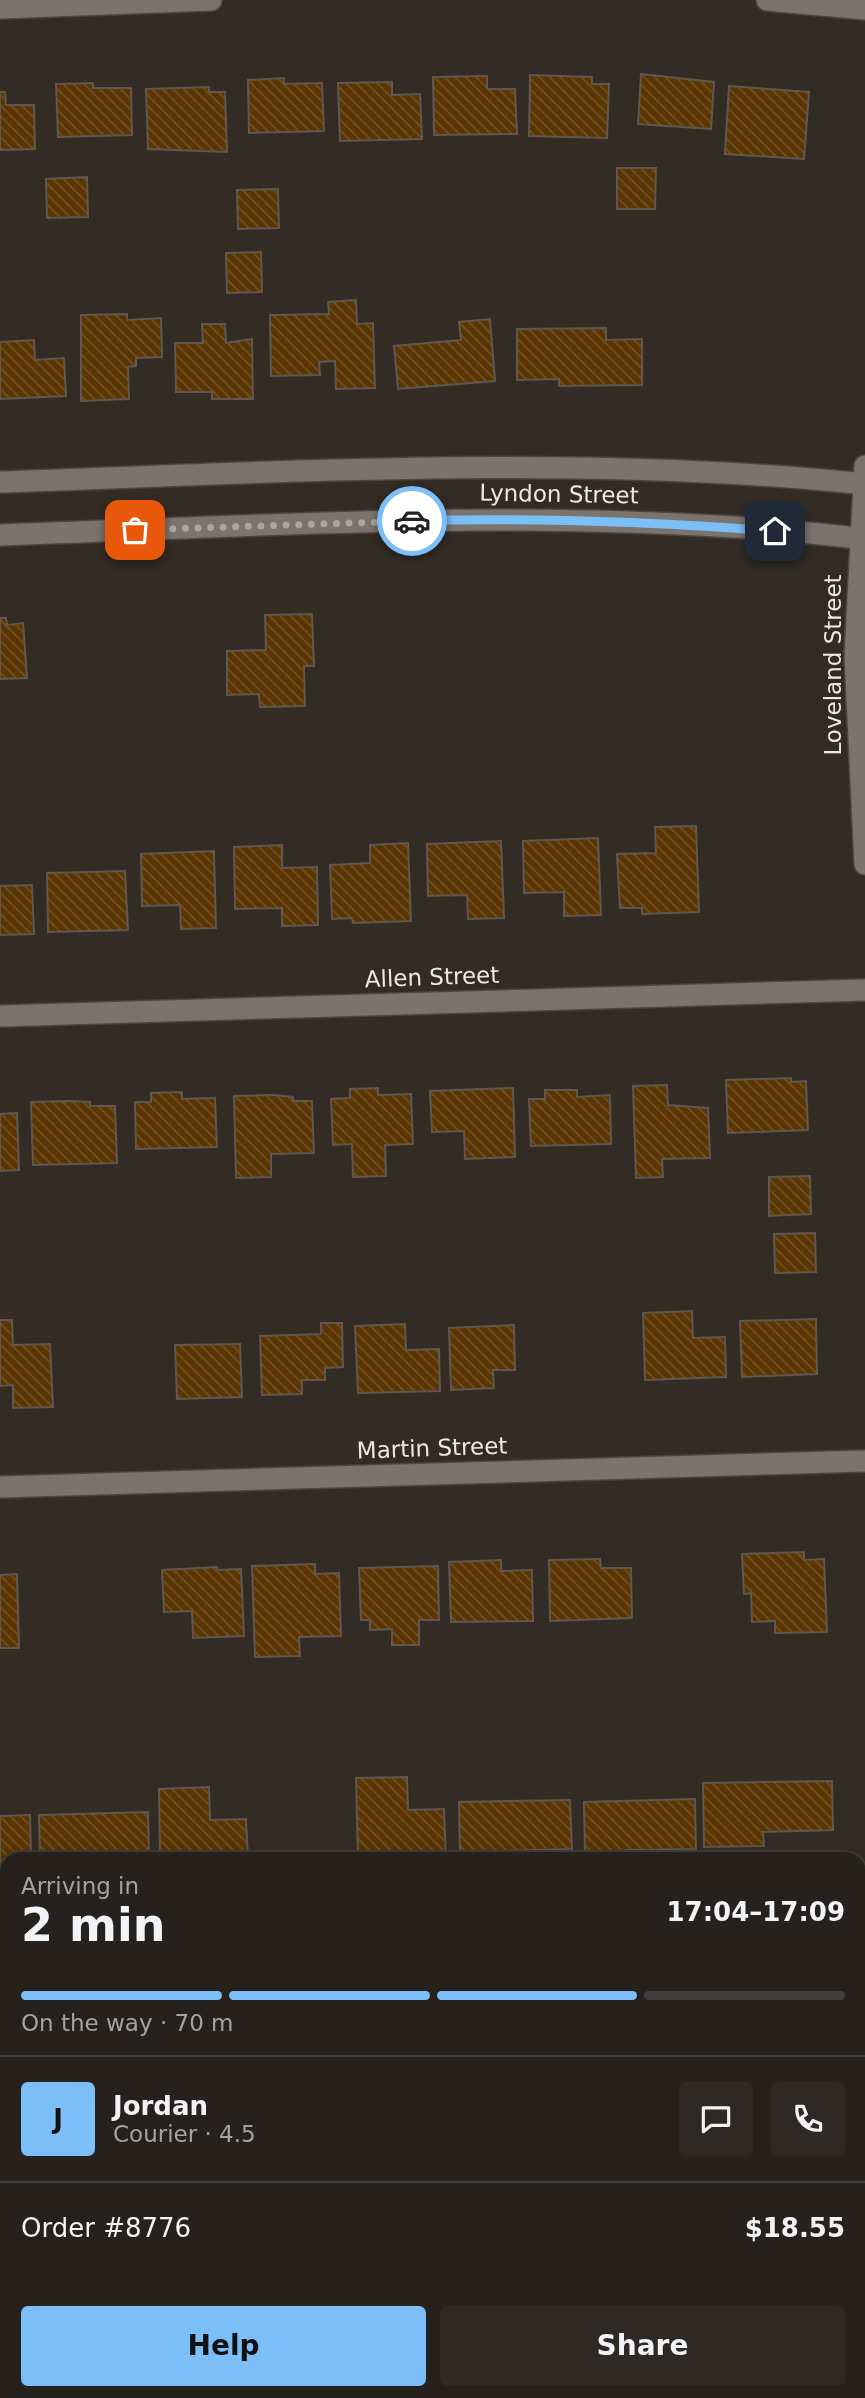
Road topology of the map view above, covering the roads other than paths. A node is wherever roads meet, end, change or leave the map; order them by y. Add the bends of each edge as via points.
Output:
1 (211, 0) edge
2 (767, 0) edge
3 (0, 8) edge
4 (865, 9) edge
5 (864, 478) edge
6 (0, 482) edge
7 (0, 535) edge
8 (863, 538) edge
9 (865, 864) edge
10 (865, 990) edge
11 (0, 1016) edge
12 (865, 1461) edge
13 (0, 1487) edge

1 - 3 street
2 - 4 street
5 - 6 street, Lyndon Street via 493,465
5 - 8 street, Loveland Street
7 - 8 street, Lyndon Street via 488,518 668,523
8 - 9 street, Loveland Street via 855,656
10 - 11 street, Allen Street
12 - 13 street, Martin Street

